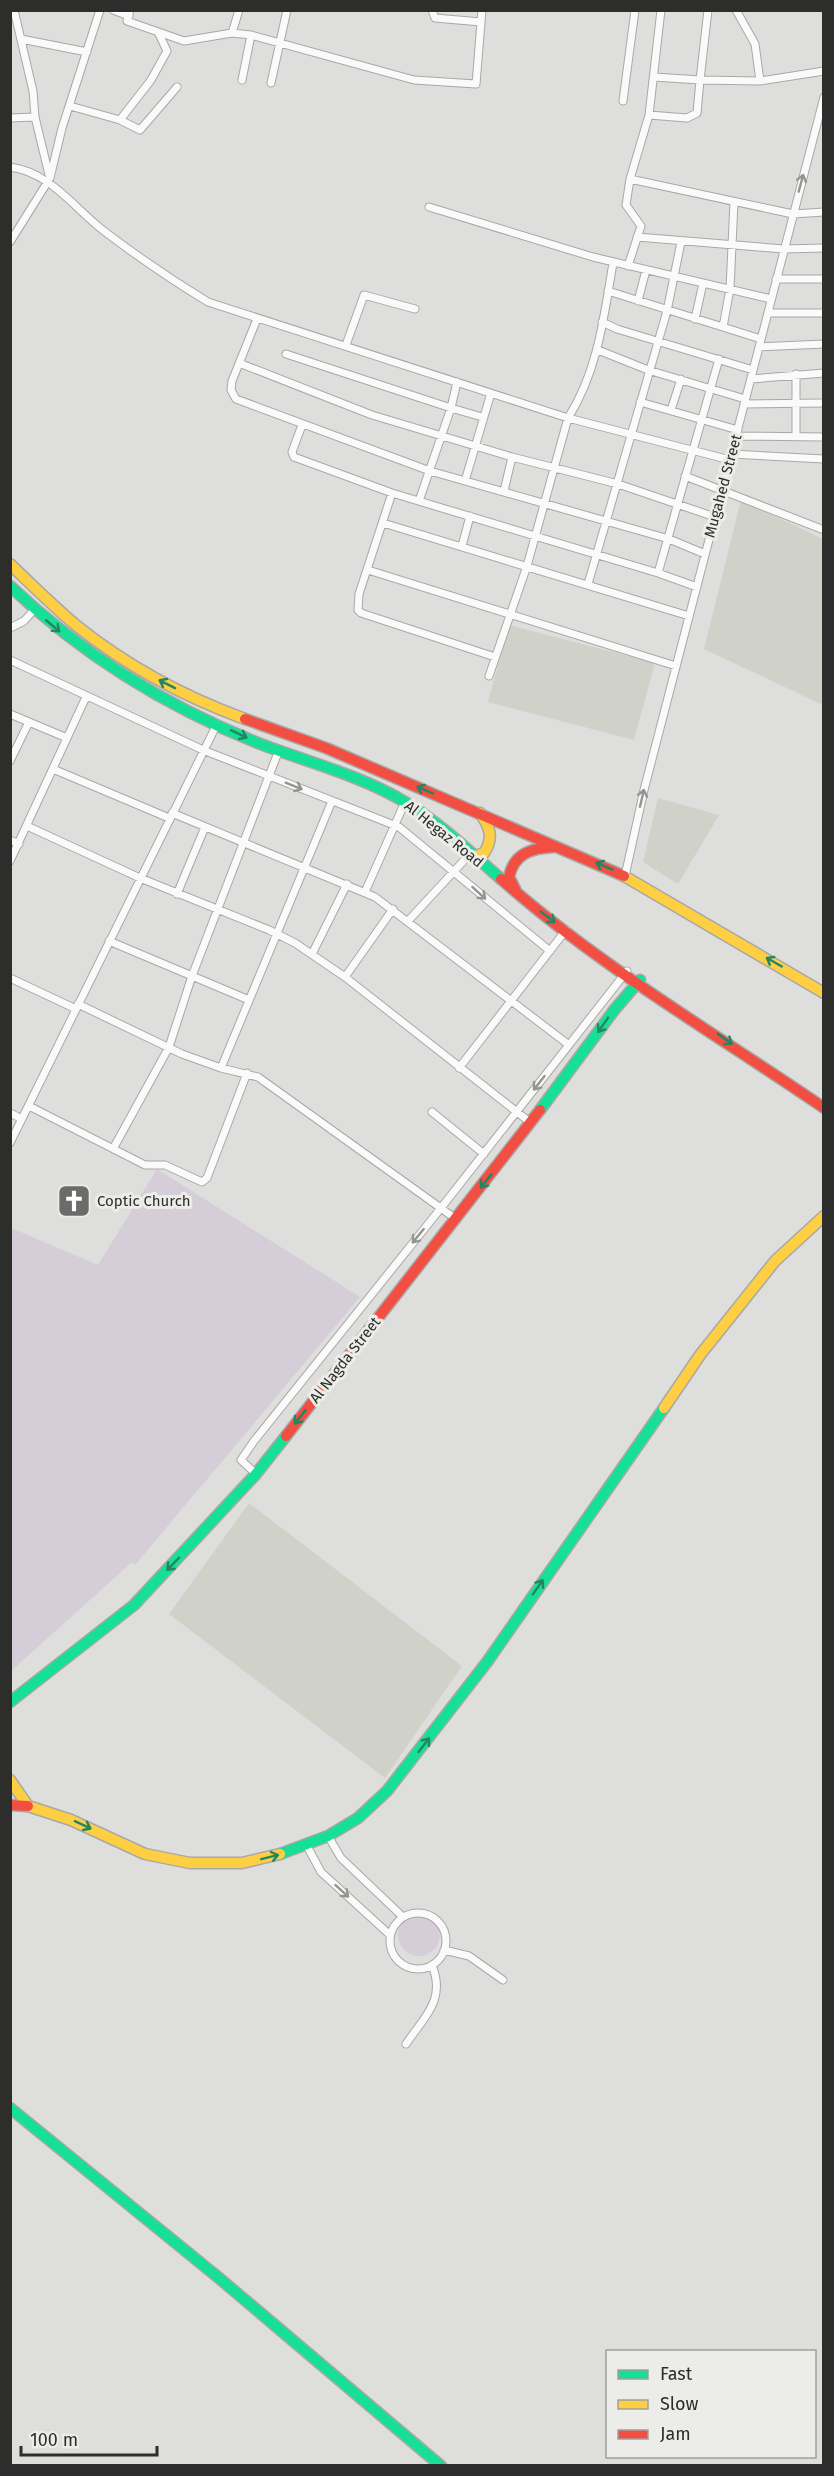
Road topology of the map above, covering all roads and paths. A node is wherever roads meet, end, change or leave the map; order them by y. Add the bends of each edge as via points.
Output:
1 (100, 10) edge
2 (113, 10) edge
3 (239, 10) edge
4 (287, 10) edge
5 (432, 10) edge
6 (453, 10) edge
7 (482, 10) edge
8 (634, 10) edge
9 (661, 10) edge
10 (708, 10) edge
11 (736, 10) edge
12 (14, 11) edge
13 (129, 13) edge
14 (452, 20) junction
15 (481, 22) junction
16 (232, 33) junction
17 (159, 34) junction
18 (251, 36) junction
19 (21, 39) junction
20 (280, 44) junction
21 (87, 52) junction
22 (824, 71) edge
23 (654, 76) junction
24 (242, 80) dead end
25 (700, 80) junction
26 (760, 81) junction
27 (271, 82) dead end
28 (177, 87) dead end
29 (824, 97) edge
30 (623, 101) dead end
31 (70, 106) junction
32 (650, 115) junction
33 (35, 117) junction
34 (10, 118) edge
35 (120, 120) junction
36 (10, 167) edge
37 (49, 179) junction
38 (630, 179) junction
39 (734, 202) junction
40 (429, 207) dead end
41 (824, 212) edge
42 (793, 214) junction
43 (637, 237) junction
44 (10, 242) edge
45 (681, 242) junction
46 (732, 243) junction
47 (824, 248) edge
48 (784, 249) junction
49 (614, 263) junction
50 (628, 266) junction
51 (646, 270) junction
52 (674, 276) junction
53 (776, 279) junction
54 (824, 279) edge
55 (704, 283) junction
56 (730, 289) junction
57 (608, 291) junction
58 (771, 299) junction
59 (638, 301) junction
60 (415, 309) dead end
61 (668, 311) junction
62 (768, 313) junction
63 (824, 313) edge
64 (257, 319) junction
65 (695, 319) junction
66 (602, 322) junction
67 (723, 327) junction
68 (657, 341) junction
69 (760, 343) junction
70 (824, 344) edge
71 (346, 345) junction
72 (598, 350) junction
73 (286, 354) dead end
74 (719, 359) junction
75 (239, 363) junction
76 (648, 370) junction
77 (753, 370) junction
78 (824, 373) edge
79 (796, 374) junction
80 (681, 379) junction
81 (751, 379) junction
82 (457, 382) junction
83 (710, 389) junction
84 (491, 393) junction
85 (640, 402) junction
86 (745, 402) junction
87 (798, 402) junction
88 (824, 403) edge
89 (451, 408) junction
90 (671, 410) junction
91 (482, 417) junction
92 (568, 418) junction
93 (700, 418) junction
94 (302, 425) junction
95 (737, 433) junction
96 (633, 436) junction
97 (796, 436) junction
98 (442, 437) junction
99 (824, 437) edge
100 (474, 445) junction
101 (691, 450) junction
102 (512, 457) junction
103 (731, 457) junction
104 (824, 459) edge
105 (555, 467) junction
106 (430, 471) junction
107 (685, 476) junction
108 (465, 481) junction
109 (618, 484) junction
110 (722, 490) junction
111 (504, 491) junction
112 (392, 493) junction
113 (419, 501) junction
114 (543, 504) junction
115 (678, 505) junction
116 (470, 516) junction
117 (715, 517) junction
118 (607, 521) junction
119 (383, 523) junction
120 (824, 530) edge
121 (534, 535) junction
122 (669, 539) junction
123 (462, 546) junction
124 (705, 554) junction
125 (598, 555) junction
126 (10, 564) edge
127 (526, 566) junction
128 (368, 570) junction
129 (658, 573) junction
130 (588, 584) junction
131 (10, 586) edge
132 (697, 587) junction
133 (34, 610) junction
134 (509, 615) junction
135 (689, 616) junction
136 (10, 619) edge
137 (14, 626) edge
138 (495, 657) junction
139 (10, 660) edge
140 (676, 666) junction
141 (489, 676) dead end
142 (86, 697) junction
143 (10, 714) edge
144 (29, 722) junction
145 (217, 724) junction
146 (67, 738) junction
147 (203, 750) junction
148 (279, 750) junction
149 (10, 761) edge
150 (53, 769) junction
151 (268, 775) junction
152 (332, 801) junction
153 (405, 802) junction
154 (480, 813) junction
155 (170, 816) junction
156 (394, 825) junction
157 (27, 826) junction
158 (206, 827) junction
159 (10, 840) edge
160 (243, 842) junction
161 (19, 844) junction
162 (560, 847) junction
163 (472, 855) junction
164 (10, 861) edge
165 (305, 867) junction
166 (455, 871) junction
167 (625, 876) junction
168 (140, 878) junction
169 (347, 884) junction
170 (365, 892) junction
171 (177, 894) junction
172 (517, 894) junction
173 (393, 909) junction
174 (217, 910) junction
175 (408, 921) junction
176 (566, 930) junction
177 (277, 933) junction
178 (109, 941) junction
179 (550, 951) junction
180 (312, 954) junction
181 (627, 971) junction
182 (192, 976) junction
183 (345, 977) junction
184 (10, 978) edge
185 (640, 980) junction
186 (822, 989) edge
187 (249, 1000) junction
188 (511, 1000) junction
189 (77, 1007) junction
190 (569, 1045) junction
191 (169, 1047) junction
192 (221, 1068) junction
193 (459, 1068) junction
194 (247, 1073) junction
195 (29, 1106) junction
196 (824, 1108) edge
197 (432, 1112) dead end
198 (517, 1112) junction
199 (10, 1113) edge
200 (22, 1119) junction
201 (531, 1123) junction
202 (10, 1143) edge
203 (113, 1149) junction
204 (484, 1154) junction
205 (441, 1208) junction
206 (824, 1216) edge
207 (456, 1219) junction
208 (256, 1474) junction
209 (10, 1702) edge
210 (10, 1780) edge
211 (10, 1805) edge
212 (28, 1806) junction
213 (328, 1836) junction
214 (307, 1845) junction
215 (403, 1917) junction
216 (390, 1935) junction
217 (444, 1950) junction
218 (432, 1965) junction
219 (503, 1980) dead end
220 (406, 2044) dead end
221 (10, 2108) edge
222 (441, 2466) edge

1 - 21 street
2 - 13 street
3 - 16 street
4 - 20 street
5 - 14 street via 435,18
6 - 14 street
7 - 15 street
8 - 30 street
9 - 23 street
10 - 25 street
11 - 26 street via 754,44
12 - 19 street
13 - 17 street via 127,21
14 - 15 street
15 - 20 street via 476,84 414,80
16 - 17 street via 184,41
16 - 18 street
17 - 35 street via 167,51 151,80
18 - 20 street
18 - 24 street
19 - 21 street
19 - 33 street
20 - 27 street
21 - 31 street
22 - 26 street
23 - 25 street
23 - 32 street
25 - 26 street
25 - 32 street via 698,107 693,116
28 - 35 street via 140,130
42 -> 29 street, Mugahed Street
31 - 35 street
31 - 37 street
32 - 38 street
33 - 34 street
33 - 37 street
36 - 37 street
37 - 44 street
37 - 64 street via 102,230 162,273 208,302
38 - 39 street
38 - 43 street via 625,200 627,209 640,222
39 - 42 street
39 - 46 street
40 - 49 street
41 - 42 street
42 - 48 street, Mugahed Street
43 - 45 street
43 - 50 street
45 - 46 street
45 - 52 street
46 - 48 street
46 - 56 street
47 - 48 street
48 - 53 street, Mugahed Street
49 - 50 street
49 - 57 street
50 - 51 street
51 - 52 street
51 - 59 street
52 - 55 street
52 - 61 street
53 - 54 street
53 - 58 street, Mugahed Street
55 - 56 street
55 - 65 street
56 - 58 street
56 - 67 street
57 - 59 street
57 - 66 street
58 - 62 street, Mugahed Street
59 - 61 street
60 - 71 street via 364,295
61 - 65 street
61 - 68 street
62 - 63 street
62 - 69 street, Mugahed Street
64 - 71 street
64 - 75 street
65 - 67 street
66 - 68 street
66 - 72 street
67 - 69 street
68 - 74 street
68 - 76 street
69 - 70 street
69 - 77 street, Mugahed Street
71 - 82 street
72 - 76 street
72 - 92 street
73 - 89 street
74 - 77 street
74 - 83 street
75 - 94 street via 231,390 236,399
75 - 98 street via 372,415
76 - 80 street
76 - 85 street
77 - 81 street, Mugahed Street
78 - 79 street
79 - 81 street
79 - 87 street
80 - 83 street
80 - 90 street
81 - 86 street, Mugahed Street
82 - 84 street
82 - 89 street
83 - 86 street
83 - 93 street
84 - 91 street
84 - 92 street
85 - 90 street
85 - 96 street
86 - 87 street
86 - 95 street, Mugahed Street
87 - 88 street
87 - 97 street
89 - 91 street
89 - 98 street
90 - 93 street
91 - 100 street
92 - 96 street
92 - 105 street
93 - 95 street
93 - 101 street
94 - 106 street
94 - 112 street via 292,452 294,457
95 - 97 street
95 - 103 street, Mugahed Street
96 - 101 street
96 - 109 street
97 - 99 street
98 - 100 street
98 - 106 street
100 - 102 street
100 - 108 street
101 - 103 street
101 - 107 street
102 - 105 street
102 - 111 street
103 - 104 street
103 - 110 street, Mugahed Street
105 - 109 street
105 - 114 street
106 - 108 street
106 - 113 street
107 - 110 street
107 - 115 street
108 - 111 street
109 - 115 street
109 - 118 street
110 - 117 street, Mugahed Street
110 - 120 street
111 - 114 street
112 - 113 street
112 - 119 street
113 - 116 street
114 - 118 street
114 - 121 street
115 - 117 street
115 - 122 street
116 - 121 street
116 - 123 street
117 - 124 street, Mugahed Street
118 - 122 street
118 - 125 street
119 - 123 street
119 - 128 street
121 - 125 street
121 - 127 street
122 - 124 street
122 - 129 street
123 - 127 street
124 - 132 street, Mugahed Street
125 - 129 street
125 - 130 street
154 -> 126 main road, Al Hegaz Road via 326,748 212,706 148,675 77,626
127 - 130 street
127 - 134 street
128 - 134 street
128 - 138 street via 356,606 361,613
129 - 132 street
130 - 135 street
131 - 133 main road, Al Hegaz Road
132 - 135 street, Mugahed Street
133 - 137 street
133 -> 145 main road, Al Hegaz Road via 93,658 138,687
134 - 138 street
134 - 140 street
135 - 140 street, Mugahed Street
136 - 137 street
138 - 141 street
139 - 142 street
167 -> 140 street, Mugahed Street
142 - 146 street
142 - 147 street
143 - 144 street
144 - 146 street
144 - 149 street
145 - 147 street
145 -> 148 main road, Al Hegaz Road
146 - 150 street
147 - 151 street
147 - 155 street
148 - 151 street
148 - 153 main road, Al Hegaz Road
150 - 155 street
150 - 157 street
151 -> 152 street
151 - 160 street
152 - 156 street
152 - 165 street
153 - 156 street
153 - 163 main road, Al Hegaz Road
154 - 162 main road, Al Hegaz Road
154 - 163 main road via 492,836 484,853
155 - 158 street
155 - 168 street
156 - 166 street
156 - 170 street
157 - 161 street
157 - 168 street
158 - 160 street
158 - 171 street
159 - 161 street
160 - 165 street
160 - 174 street
161 - 164 street
167 -> 162 main road, Al Hegaz Road
162 - 172 main road via 535,847 516,858 509,877
163 - 166 street
163 - 172 main road, Al Hegaz Road
165 - 169 street
165 - 177 street
166 - 175 street
166 -> 179 street
186 -> 167 main road, Al Hegaz Road
168 - 171 street
168 - 178 street
169 - 170 street
169 - 180 street
170 - 173 street
171 - 174 street
172 -> 176 main road, Al Hegaz Road
173 - 175 street
173 - 183 street
174 - 177 street
174 - 182 street
175 - 188 street
176 - 179 street
176 - 181 main road, Al Hegaz Road
177 - 180 street
177 - 187 street
178 - 182 street
178 - 189 street
179 - 188 street
180 - 183 street
181 - 185 main road, Al Hegaz Road
181 - 190 street
182 - 187 street
182 - 191 street
183 - 193 street
184 - 189 street
185 -> 196 main road, Al Hegaz Road
185 -> 201 main road, Al Nagda Street
187 - 192 street
188 - 190 street
188 - 193 street
189 - 191 street
189 - 195 street
190 -> 198 street
191 - 192 street
191 - 203 street
192 - 194 street
193 - 198 street
194 - 203 street via 204,1181 165,1165 147,1166
194 - 205 street via 263,1080
195 - 200 street
195 - 203 street
197 - 204 street
198 - 201 street
198 - 204 street
199 - 200 street
200 - 202 street
201 -> 207 main road, Al Nagda Street
204 - 205 street
205 - 207 street
205 -> 208 street via 254,1441 242,1460
213 -> 206 main road via 358,1818 387,1791 487,1662 700,1355 775,1262
207 -> 208 main road, Al Nagda Street
208 -> 209 main road, Al Nagda Street via 134,1605
210 - 212 main road
211 - 212 main road
212 -> 214 main road via 71,1820 145,1854 190,1863 242,1863
213 - 214 main road
213 - 215 street via 341,1858
214 -> 216 street via 321,1872
215 - 216 street
215 - 217 street via 422,1913 439,1923 446,1941
216 - 218 street via 389,1944 398,1961 414,1969
217 - 218 street
217 - 219 street via 469,1956
218 - 220 street via 437,2000
221 - 222 main road

